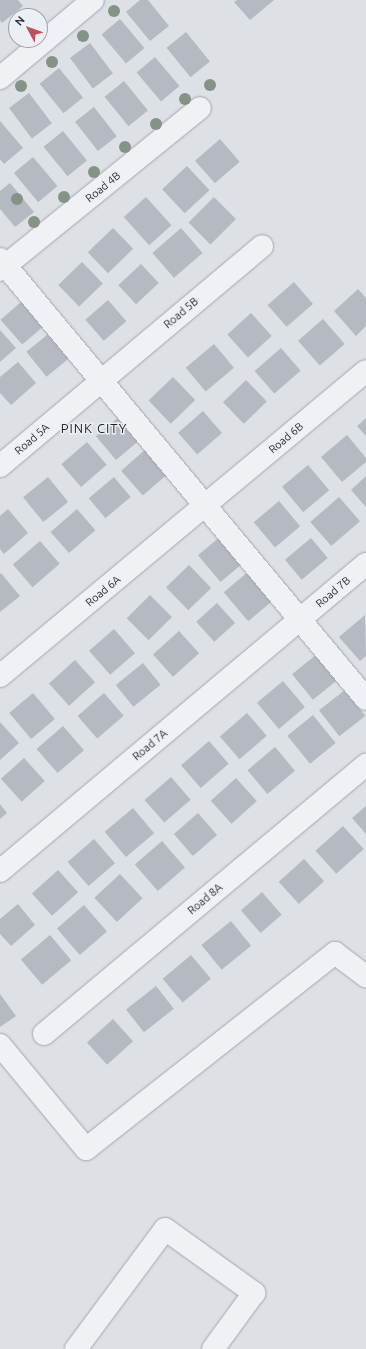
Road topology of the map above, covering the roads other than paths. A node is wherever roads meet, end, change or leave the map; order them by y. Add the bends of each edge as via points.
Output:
1 (93, 0) edge
2 (0, 78) edge
3 (200, 108) dead end
4 (262, 246) dead end
5 (2, 265) edge
6 (366, 371) edge
7 (101, 380) junction
8 (0, 466) edge
9 (205, 505) junction
10 (366, 564) edge
11 (300, 619) junction
12 (0, 676) edge
13 (366, 699) edge
14 (366, 765) edge
15 (0, 872) edge
16 (366, 976) edge
17 (44, 1034) dead end
18 (0, 1045) edge
19 (76, 1349) edge
20 (213, 1349) edge

1 - 2 street
3 - 5 street, Road 4B
4 - 7 street, Road 5B
5 - 7 street
6 - 9 street, Road 6B
7 - 8 street, Road 5A
7 - 9 street
9 - 11 street
9 - 12 street, Road 6A
10 - 11 street, Road 7B
11 - 13 street
11 - 15 street, Road 7A
14 - 17 street, Road 8A
16 - 18 street via 335,953 86,1149
19 - 20 street via 165,1229 254,1293

